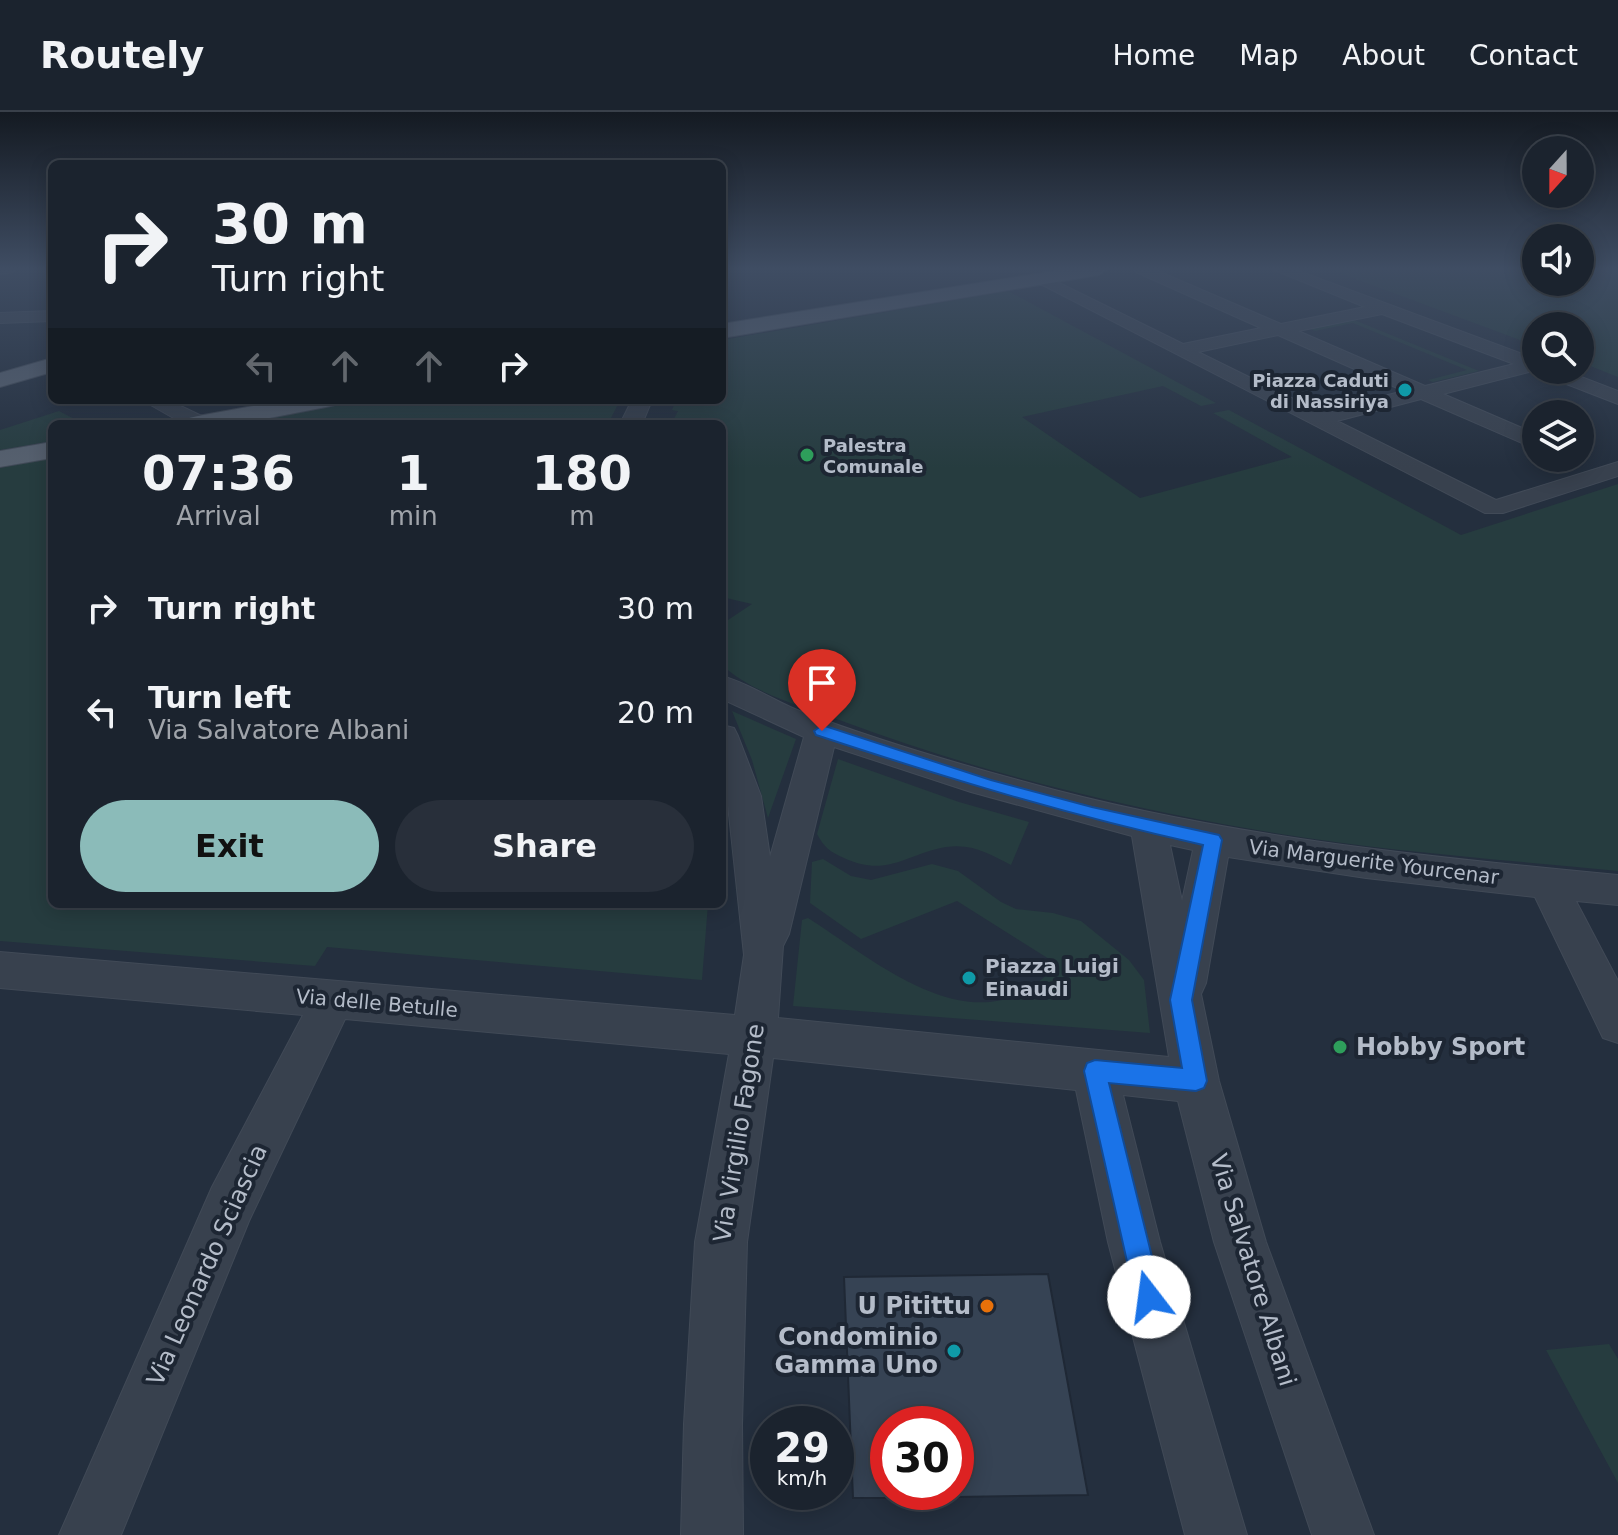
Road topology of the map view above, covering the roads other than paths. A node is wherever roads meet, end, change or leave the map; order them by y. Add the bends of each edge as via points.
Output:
1 (1152, 335) edge
2 (1251, 335) edge
3 (1304, 335) edge
4 (1456, 335) edge
5 (1181, 350) junction
6 (1522, 361) edge
7 (48, 366) edge
8 (1522, 371) edge
9 (0, 380) edge
10 (1582, 384) edge
11 (1430, 391) junction
12 (1618, 398) edge
13 (160, 404) edge
14 (305, 404) edge
15 (1318, 419) junction
16 (191, 420) edge
17 (220, 420) edge
18 (1522, 427) edge
19 (1522, 435) edge
20 (48, 451) edge
21 (0, 459) edge
22 (1601, 465) edge
23 (726, 688) edge
24 (822, 731) junction
25 (726, 747) edge
26 (1148, 826) junction
27 (1213, 840) junction
28 (1547, 883) junction
29 (1618, 890) edge
30 (764, 955) junction
31 (0, 970) edge
32 (333, 1000) junction
33 (1181, 1000) junction
34 (1618, 1024) edge
35 (754, 1036) junction
36 (1095, 1071) junction
37 (1196, 1081) junction
38 (90, 1535) edge
39 (712, 1535) edge
40 (1216, 1535) edge
41 (1343, 1535) edge

1 - 5 street
2 - 5 street
3 - 11 street
4 - 6 street
5 - 15 street
7 - 9 main road
8 - 11 street
10 - 12 street
11 - 15 street
11 - 18 street
11 - 19 street
13 - 16 street
14 - 17 main road
15 - 22 street via 1494,508
20 - 21 main road
23 - 24 street, Via Marguerite Yourcenar
24 - 26 street, Via Marguerite Yourcenar via 988,785
24 - 30 street
25 - 30 street, Via Virgilio Fagone via 744,796
26 - 27 street, Via Marguerite Yourcenar
26 - 33 street, Via Salvatore Albani
27 - 28 street, Via Marguerite Yourcenar
27 - 33 street
28 - 29 street, Via Marguerite Yourcenar
28 - 34 street
30 - 35 street, Via Virgilio Fagone
31 - 32 street, Via delle Betulle
32 - 35 street, Via delle Betulle
32 - 38 street, Via Leonardo Sciascia via 230,1205
33 - 37 street, Via Salvatore Albani
35 - 36 street, Via delle Betulle
35 - 39 street, Via Virgilio Fagone via 721,1242
36 - 37 street, Via delle Betulle
36 - 40 street via 1134,1242
37 - 41 street, Via Salvatore Albani via 1244,1256

